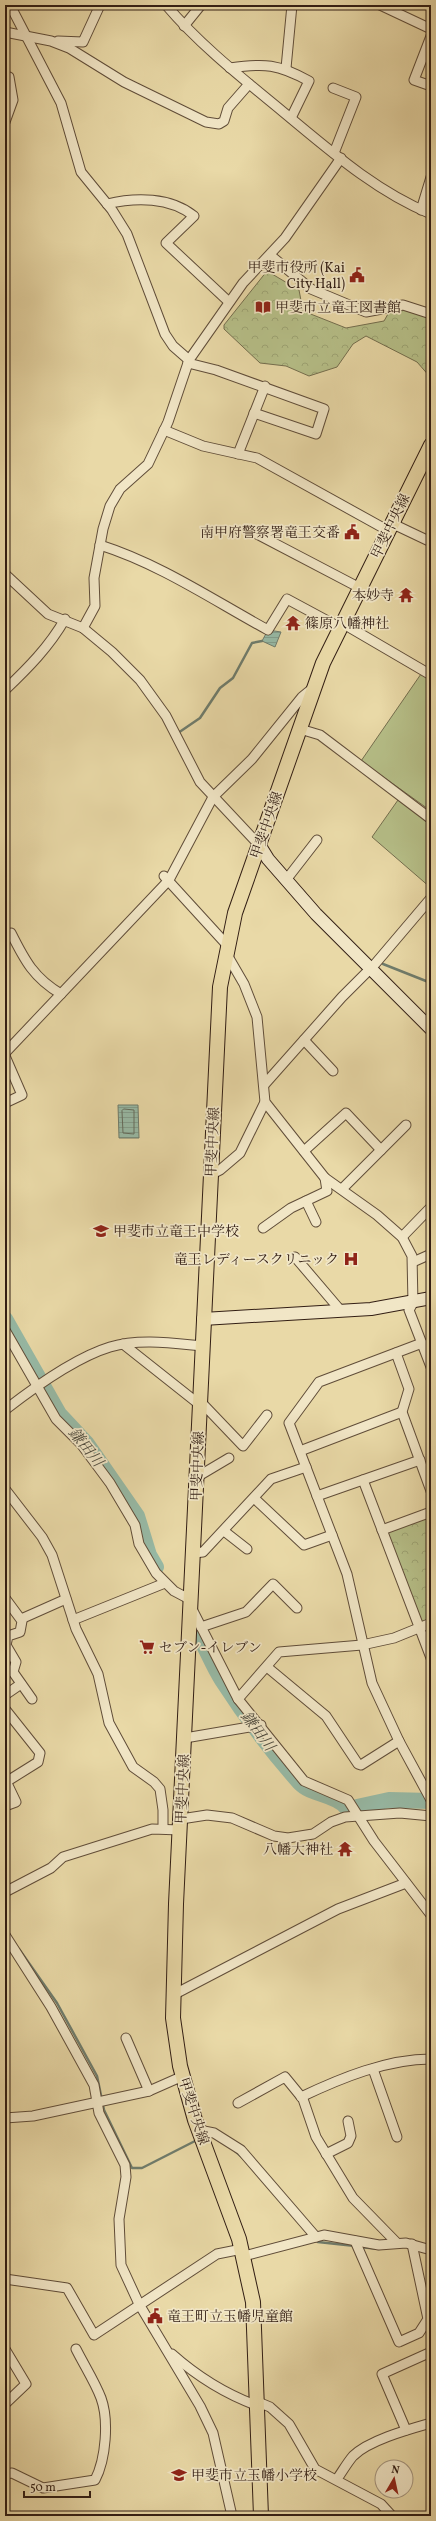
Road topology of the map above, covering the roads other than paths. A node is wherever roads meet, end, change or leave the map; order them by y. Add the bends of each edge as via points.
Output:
1 (10, 5) edge
2 (100, 5) edge
3 (166, 5) edge
4 (201, 5) edge
5 (292, 5) edge
6 (380, 5) edge
7 (184, 26) junction
8 (431, 29) edge
9 (5, 32) edge
10 (26, 36) junction
11 (431, 36) edge
12 (51, 41) junction
13 (230, 68) junction
14 (286, 68) junction
15 (5, 76) edge
16 (249, 84) junction
17 (431, 86) edge
18 (333, 88) dead end
19 (291, 118) junction
20 (5, 122) edge
21 (337, 156) junction
22 (431, 177) edge
23 (107, 204) junction
24 (421, 210) junction
25 (431, 214) edge
26 (270, 255) junction
27 (230, 302) junction
28 (431, 314) edge
29 (189, 361) junction
30 (265, 386) junction
31 (254, 413) junction
32 (164, 430) junction
33 (431, 445) edge
34 (238, 454) junction
35 (389, 526) junction
36 (253, 532) dead end
37 (431, 542) edge
38 (100, 545) junction
39 (5, 574) edge
40 (360, 588) junction
41 (65, 619) junction
42 (340, 625) junction
43 (83, 628) junction
44 (431, 675) edge
45 (314, 687) junction
46 (5, 690) edge
47 (300, 728) junction
48 (213, 797) junction
49 (431, 819) edge
50 (317, 840) dead end
51 (260, 846) junction
52 (167, 878) junction
53 (286, 880) junction
54 (431, 898) edge
55 (11, 933) dead end
56 (227, 949) junction
57 (370, 967) junction
58 (61, 994) junction
59 (431, 1029) edge
60 (304, 1040) junction
61 (5, 1055) edge
62 (333, 1071) dead end
63 (264, 1085) junction
64 (5, 1102) edge
65 (265, 1102) junction
66 (406, 1125) dead end
67 (381, 1150) junction
68 (304, 1151) junction
69 (210, 1175) junction
70 (325, 1178) junction
71 (342, 1189) junction
72 (306, 1201) junction
73 (431, 1207) edge
74 (316, 1222) dead end
75 (263, 1228) dead end
76 (402, 1237) junction
77 (431, 1254) edge
78 (295, 1257) dead end
79 (412, 1262) junction
80 (431, 1298) edge
81 (413, 1303) junction
82 (341, 1311) junction
83 (203, 1319) junction
84 (5, 1330) edge
85 (422, 1343) junction
86 (123, 1344) junction
87 (202, 1346) junction
88 (396, 1353) junction
89 (431, 1367) edge
90 (37, 1385) junction
91 (200, 1403) junction
92 (5, 1410) edge
93 (402, 1412) junction
94 (267, 1415) dead end
95 (300, 1451) junction
96 (229, 1458) dead end
97 (420, 1460) junction
98 (306, 1468) junction
99 (197, 1477) junction
100 (362, 1480) junction
101 (5, 1489) edge
102 (431, 1491) edge
103 (317, 1496) junction
104 (254, 1498) junction
105 (431, 1512) edge
106 (382, 1530) junction
107 (224, 1531) junction
108 (332, 1535) junction
109 (247, 1549) dead end
110 (194, 1553) junction
111 (166, 1583) junction
112 (5, 1598) edge
113 (66, 1599) junction
114 (191, 1604) junction
115 (297, 1608) dead end
116 (21, 1619) junction
117 (73, 1620) junction
118 (431, 1623) edge
119 (201, 1627) junction
120 (419, 1628) junction
121 (6, 1640) edge
122 (362, 1644) junction
123 (431, 1658) edge
124 (267, 1667) junction
125 (22, 1684) junction
126 (5, 1695) edge
127 (32, 1699) dead end
128 (238, 1699) junction
129 (5, 1709) edge
130 (261, 1726) junction
131 (184, 1738) junction
132 (398, 1741) junction
133 (6, 1781) edge
134 (430, 1797) edge
135 (5, 1806) edge
136 (357, 1816) junction
137 (431, 1816) edge
138 (180, 1824) junction
139 (163, 1828) junction
140 (406, 1883) junction
141 (5, 1892) edge
142 (431, 1915) edge
143 (5, 1935) edge
144 (173, 1995) junction
145 (126, 2038) dead end
146 (431, 2059) edge
147 (373, 2069) junction
148 (183, 2076) junction
149 (149, 2091) junction
150 (302, 2097) junction
151 (96, 2102) junction
152 (238, 2103) dead end
153 (5, 2118) edge
154 (348, 2121) dead end
155 (199, 2130) junction
156 (397, 2137) dead end
157 (326, 2154) junction
158 (316, 2237) junction
159 (355, 2241) junction
160 (396, 2242) junction
161 (412, 2244) junction
162 (431, 2250) edge
163 (243, 2252) junction
164 (5, 2279) edge
165 (139, 2304) junction
166 (5, 2348) edge
167 (165, 2348) junction
168 (76, 2349) dead end
169 (431, 2352) edge
170 (5, 2404) edge
171 (258, 2404) junction
172 (431, 2423) edge
173 (406, 2430) junction
174 (5, 2474) edge
175 (337, 2480) junction
176 (232, 2516) edge
177 (261, 2516) edge
178 (392, 2516) edge

1 - 10 street
2 - 12 street via 82,42
3 - 7 street
4 - 7 street
5 - 14 street
6 - 8 street
7 - 13 street
9 - 10 street
10 - 12 street
10 - 23 street via 61,103 81,172
11 - 17 street via 414,80
12 - 16 street via 69,48 124,82 206,122 219,124 224,121 228,108
13 - 14 street via 259,64
13 - 16 street
14 - 19 street via 309,80
15 - 20 street via 9,77 13,100
16 - 19 street
18 - 21 street via 356,97
19 - 21 street
21 - 24 street via 399,200
21 - 26 street via 285,238
22 - 24 street
23 - 27 street via 127,199 161,201 175,204 194,216 166,243
23 - 29 street via 127,234 165,334
24 - 25 street
26 - 27 street
26 - 28 street via 311,289 366,312 403,305
27 - 29 street
29 - 30 street
29 - 32 street
30 - 31 street
30 - 31 street via 324,409 316,434
31 - 34 street
32 - 34 street via 203,446
32 - 38 street via 148,464 120,489 110,506
33 - 35 main road, 甲斐中央線
34 - 35 street via 256,458
35 - 37 street
35 - 40 main road, 甲斐中央線
36 - 40 street
38 - 42 street via 133,555 165,571 268,630 287,599
38 - 43 street via 94,578 95,606
39 - 41 street via 48,614
40 - 42 main road, 甲斐中央線
41 - 43 street
41 - 46 street via 34,662
42 - 44 street
42 - 45 main road, 甲斐中央線
43 - 48 street via 140,680 166,716 200,782
45 - 47 main road, 甲斐中央線
45 - 48 street via 302,697 252,759
47 - 49 street via 320,736
47 - 51 main road, 甲斐中央線
48 - 51 street
48 - 52 street
50 - 53 street
51 - 53 street
51 - 56 main road, 甲斐中央線 via 235,913
52 - 56 street
52 - 58 street
53 - 57 street via 316,914
54 - 57 street
55 - 58 street via 30,969 46,985
56 - 63 street via 257,1017
56 - 69 main road, 甲斐中央線 via 220,987
57 - 59 street
57 - 60 street
58 - 61 street
60 - 62 street
60 - 63 street
61 - 64 street via 22,1095
63 - 65 street
65 - 68 street
65 - 69 street via 240,1153
66 - 67 street
67 - 68 street via 346,1113
67 - 71 street
68 - 70 street
69 - 83 main road, 甲斐中央線
70 - 71 street
70 - 72 street via 327,1191
71 - 76 street
72 - 74 street
72 - 75 street via 291,1208
73 - 76 street
76 - 79 street via 412,1256
77 - 79 street
78 - 82 street
79 - 81 street
80 - 81 street
81 - 82 street
81 - 85 street via 409,1310
82 - 83 street
83 - 87 main road, 甲斐中央線
84 - 90 street
85 - 88 street
85 - 89 street
86 - 87 street via 164,1342
86 - 90 street via 110,1346 91,1355
86 - 91 street
87 - 91 main road, 甲斐中央線
88 - 93 street via 409,1389
88 - 95 street via 319,1382 289,1423
90 - 92 street
90 - 111 street via 56,1419 81,1444 110,1483 135,1524 143,1555
91 - 94 street via 243,1446
91 - 99 main road, 甲斐中央線
93 - 95 street
93 - 97 street
95 - 98 street
96 - 99 street
97 - 100 street
97 - 102 street
98 - 103 street
98 - 104 street via 272,1479
99 - 110 main road, 甲斐中央線
100 - 103 street
100 - 106 street
101 - 113 street via 52,1554
103 - 108 street
104 - 107 street
104 - 108 street via 304,1545
105 - 106 street
106 - 120 street
107 - 109 street
107 - 110 street via 203,1552
108 - 122 street via 347,1574
110 - 114 main road, 甲斐中央線
111 - 114 street
111 - 117 street
112 - 116 street
113 - 116 street
113 - 117 street
114 - 119 street
114 - 131 main road, 甲斐中央線
115 - 119 street via 273,1584 246,1612
116 - 121 street via 20,1632 8,1636
117 - 139 street via 98,1674 109,1722 133,1767 160,1789 164,1810
118 - 120 street
119 - 128 street
120 - 122 street via 394,1638
120 - 123 street
121 - 125 street via 6,1645 16,1662 14,1672
122 - 124 street via 279,1652
122 - 132 street via 379,1704
124 - 128 street
124 - 132 street via 326,1716 358,1764 361,1765
125 - 126 street
125 - 127 street
128 - 130 street
129 - 133 street via 40,1753 38,1762
130 - 131 street
130 - 136 street via 304,1781 348,1800
131 - 138 main road, 甲斐中央線
132 - 134 street
133 - 135 street via 16,1802
136 - 137 street via 400,1813
136 - 138 street via 331,1822 313,1834 288,1838 274,1836 232,1818 207,1815
136 - 140 street
138 - 139 street
138 - 144 main road, 甲斐中央線
139 - 141 street via 152,1829 63,1857 51,1868
140 - 142 street
140 - 144 street via 338,1909
143 - 151 street via 13,1951 37,1982 85,2066 94,2085
144 - 148 main road, 甲斐中央線 via 175,2038
145 - 149 street
146 - 147 street via 409,2059
147 - 150 street via 342,2078
147 - 156 street
148 - 149 street
148 - 155 main road, 甲斐中央線
149 - 151 street
150 - 152 street via 285,2077
150 - 157 street via 316,2137
151 - 153 street via 33,2116
151 - 165 street via 125,2165 119,2246 121,2265
154 - 157 street via 351,2136 348,2143
155 - 158 street via 214,2133 241,2150
155 - 163 main road, 甲斐中央線
157 - 160 street via 353,2198
158 - 159 street via 324,2235
158 - 163 street
159 - 160 street via 379,2245
159 - 161 street via 399,2342 419,2333 428,2319
160 - 161 street
161 - 162 street
163 - 165 street via 217,2254
163 - 171 main road, 甲斐中央線 via 253,2302
164 - 165 street via 67,2288 94,2335
165 - 167 street
166 - 170 street via 26,2384
167 - 171 street via 191,2371 218,2389
167 - 176 street via 213,2433
168 - 174 street via 102,2399 105,2420 103,2452 95,2480 43,2488 12,2473
169 - 173 street via 382,2374
171 - 175 street via 270,2407 289,2424 315,2469
171 - 177 main road, 甲斐中央線
172 - 173 street
173 - 175 street via 354,2456
175 - 178 street via 382,2504

